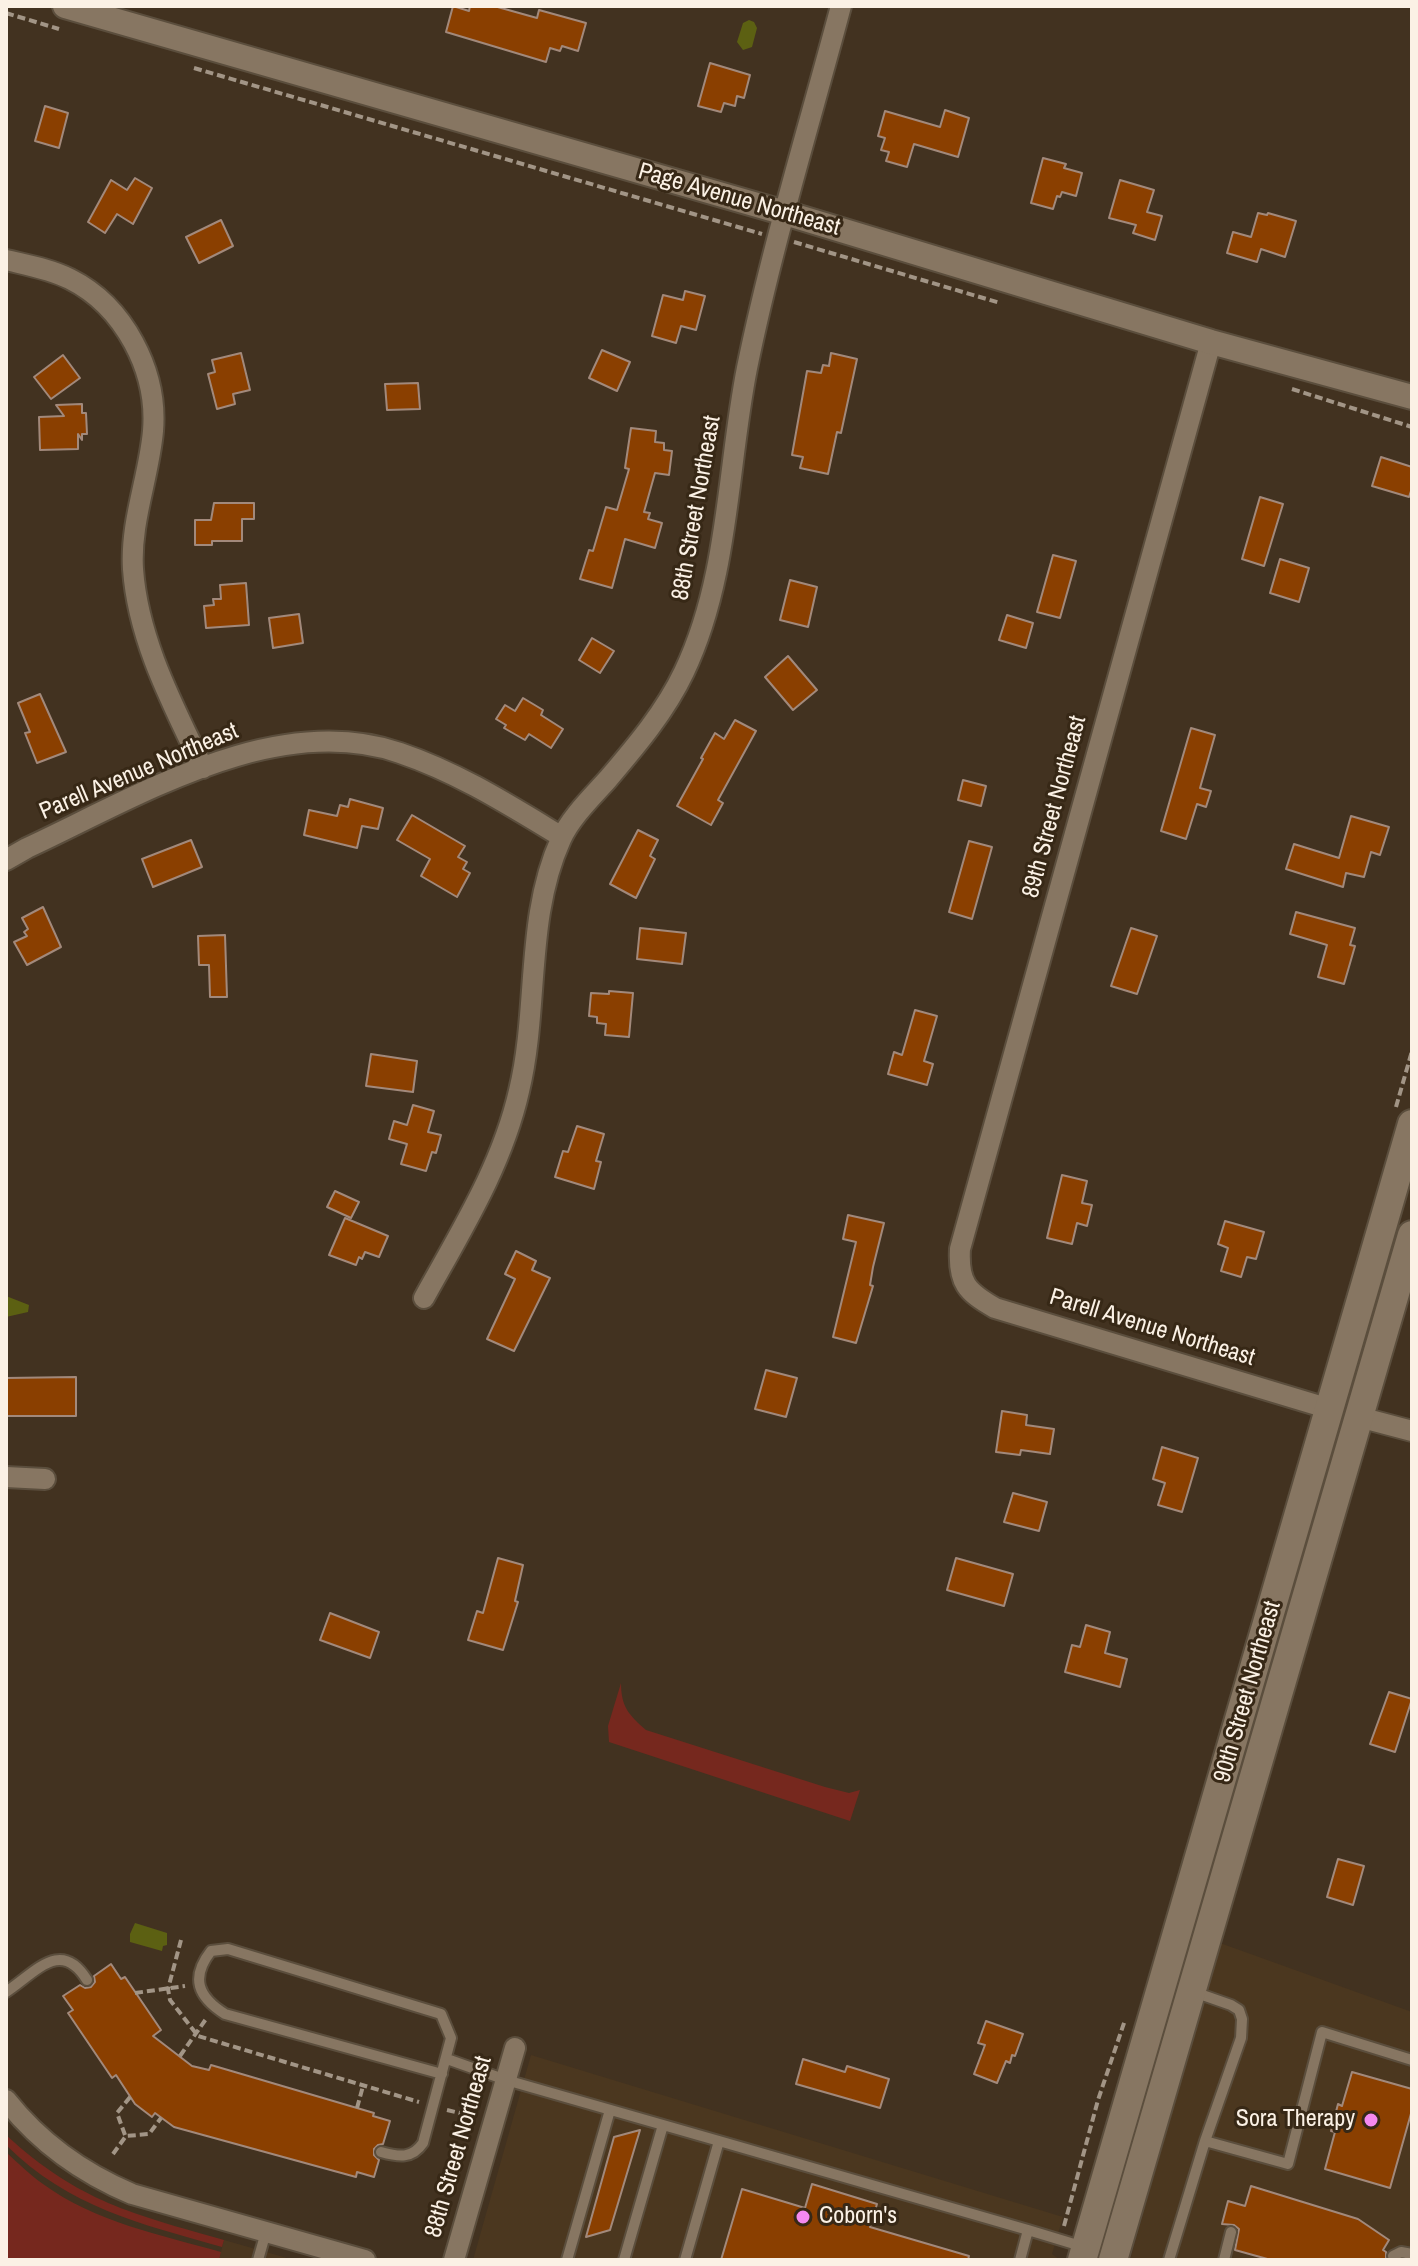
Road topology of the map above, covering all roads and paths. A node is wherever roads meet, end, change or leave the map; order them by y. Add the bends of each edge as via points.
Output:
1 (841, 6) edge
2 (6, 13) edge
3 (65, 18) edge
4 (184, 65) dead end
5 (785, 213) junction
6 (758, 233) dead end
7 (6, 260) edge
8 (1211, 342) junction
9 (1291, 389) dead end
10 (1412, 397) edge
11 (1412, 427) edge
12 (203, 768) junction
13 (562, 837) junction
14 (6, 860) edge
15 (1412, 1124) edge
16 (1412, 1235) edge
17 (965, 1286) joint
18 (424, 1298) dead end
19 (1330, 1409) junction
20 (1359, 1417) junction
21 (1412, 1431) edge
22 (6, 1477) edge
23 (45, 1479) dead end
24 (181, 1940) dead end
25 (87, 1980) dead end
26 (200, 1984) junction
27 (168, 1989) junction
28 (1191, 1991) junction
29 (6, 1992) edge
30 (135, 1993) dead end
31 (215, 2008) junction
32 (196, 2034) junction
33 (515, 2048) dead end
34 (180, 2056) dead end
35 (447, 2059) junction
36 (1412, 2060) edge
37 (442, 2074) junction
38 (506, 2080) junction
39 (363, 2086) junction
40 (131, 2096) dead end
41 (6, 2100) edge
42 (422, 2103) dead end
43 (357, 2108) dead end
44 (443, 2109) dead end
45 (610, 2110) junction
46 (464, 2114) dead end
47 (161, 2118) dead end
48 (663, 2125) junction
49 (126, 2136) junction
50 (719, 2141) junction
51 (1205, 2141) junction
52 (381, 2152) dead end
53 (113, 2154) dead end
54 (1028, 2230) junction
55 (266, 2232) junction
56 (1231, 2232) dead end
57 (1084, 2254) edge
58 (1412, 2254) edge
59 (1393, 2256) dead end
60 (258, 2260) edge
61 (365, 2260) edge
62 (454, 2260) edge
63 (567, 2260) edge
64 (624, 2260) edge
65 (685, 2260) edge
66 (1020, 2260) edge
67 (1113, 2260) edge
68 (1169, 2260) edge
69 (1224, 2260) edge

1 - 5 street, 88th Street Northeast
2 - 3 path
3 - 5 street, Page Avenue Northeast
4 - 6 path
5 - 8 street, Page Avenue Northeast
5 - 13 street, 88th Street Northeast via 747,368 727,510 702,624 664,708
7 - 12 street via 70,279 90,293 130,335 143,365 153,427 134,538 135,580 146,637 164,688
8 - 10 street, Page Avenue Northeast
8 - 17 street, 89th Street Northeast via 960,1249 958,1271
9 - 11 path
12 - 13 street, Parell Avenue Northeast via 277,744 362,744 397,751 475,783
12 - 14 street, Parell Avenue Northeast
13 - 18 street, 88th Street Northeast via 538,930 520,1091 493,1172
15 - 19 main road, 90th Street Northeast
16 - 20 main road, 90th Street Northeast
17 - 19 street, Parell Avenue Northeast via 995,1308
19 - 57 main road, 90th Street Northeast
20 - 21 street
20 - 28 main road, 90th Street Northeast
22 - 23 street
24 - 27 path
25 - 29 lane via 73,1962 53,1960
26 - 27 path
26 - 31 lane
26 - 35 lane via 202,1962 211,1951 228,1949 441,2014 451,2038
27 - 30 path
27 - 32 path via 174,2007
28 - 51 lane via 1231,2005 1242,2019 1241,2038
28 - 67 main road, 90th Street Northeast
31 - 32 path
31 - 37 lane
32 - 34 path
32 - 39 path
33 - 38 street, 88th Street Northeast
35 - 37 lane
35 - 38 lane
36 - 51 lane via 1322,2032 1288,2164
37 - 52 lane via 417,2152 401,2157
38 - 45 lane
38 - 62 street, 88th Street Northeast
39 - 42 path
39 - 43 path
40 - 49 path via 117,2113
41 - 55 street via 58,2154 103,2182
44 - 46 path
45 - 48 lane
45 - 63 lane
47 - 49 path via 149,2134
48 - 50 lane
48 - 64 lane
49 - 53 path
50 - 54 lane
50 - 65 lane
51 - 68 lane
54 - 57 lane
54 - 66 lane
55 - 60 lane
55 - 61 street
56 - 69 lane
58 - 59 lane

